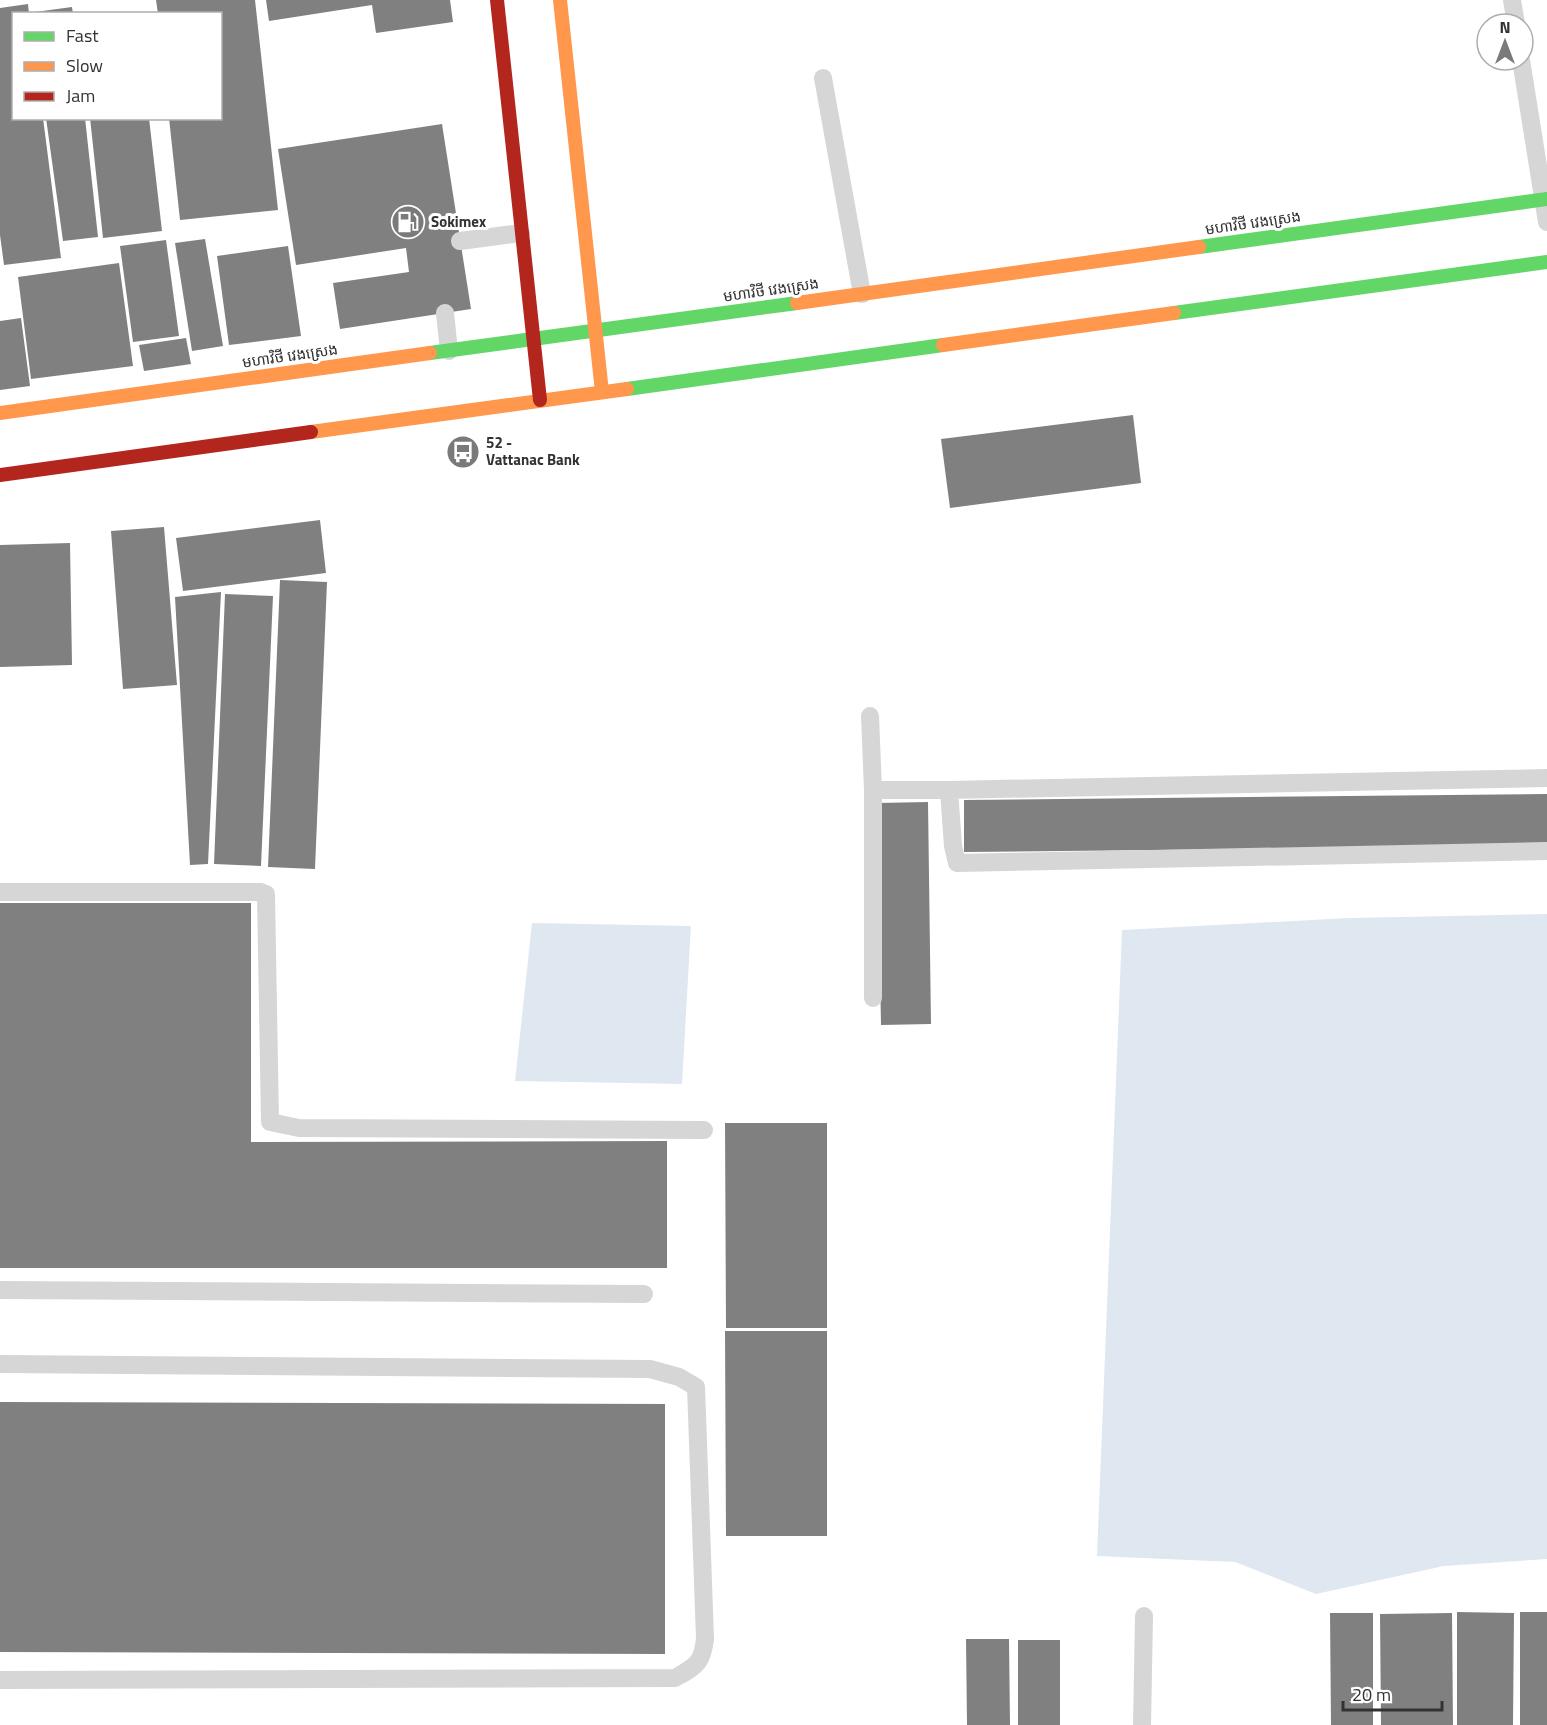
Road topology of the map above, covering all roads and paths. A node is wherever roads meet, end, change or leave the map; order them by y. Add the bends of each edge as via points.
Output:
1 (497, 0) edge
2 (560, 0) edge
3 (1523, 72) edge
4 (823, 78) dead end
5 (1545, 199) edge
6 (1547, 222) edge
7 (521, 233) junction
8 (460, 241) dead end
9 (1547, 262) edge
10 (862, 294) junction
11 (445, 313) dead end
12 (594, 330) junction
13 (533, 339) junction
14 (449, 351) junction
15 (602, 392) junction
16 (540, 400) junction
17 (0, 413) edge
18 (0, 475) edge
19 (870, 716) dead end
20 (1547, 778) edge
21 (873, 790) junction
22 (949, 790) junction
23 (1547, 851) edge
24 (0, 892) edge
25 (873, 998) dead end
26 (704, 1130) dead end
27 (0, 1290) edge
28 (644, 1294) dead end
29 (0, 1364) edge
30 (1144, 1616) dead end
31 (0, 1680) edge
32 (1142, 1725) edge

1 - 7 main road
2 - 12 main road
3 - 5 lane
4 - 10 lane
5 - 6 lane
5 - 10 main road, មហាវិថី វេងស្រេង
7 - 8 lane
7 - 13 main road
9 - 15 main road
10 - 12 main road, មហាវិថី វេងស្រេង
11 - 14 lane
12 - 13 main road, មហាវិថី វេងស្រេង
12 - 15 main road
13 - 14 main road, មហាវិថី វេងស្រេង
13 - 16 main road
14 - 17 main road, មហាវិថី វេងស្រេង
15 - 16 main road
16 - 18 main road
19 - 21 lane
20 - 22 lane
21 - 22 lane
21 - 25 lane
22 - 23 lane via 957,863
24 - 26 lane via 266,894 270,1122 298,1128
27 - 28 lane
29 - 31 lane via 650,1369 679,1377 696,1387 705,1639 703,1656 696,1666 675,1678
30 - 32 lane

